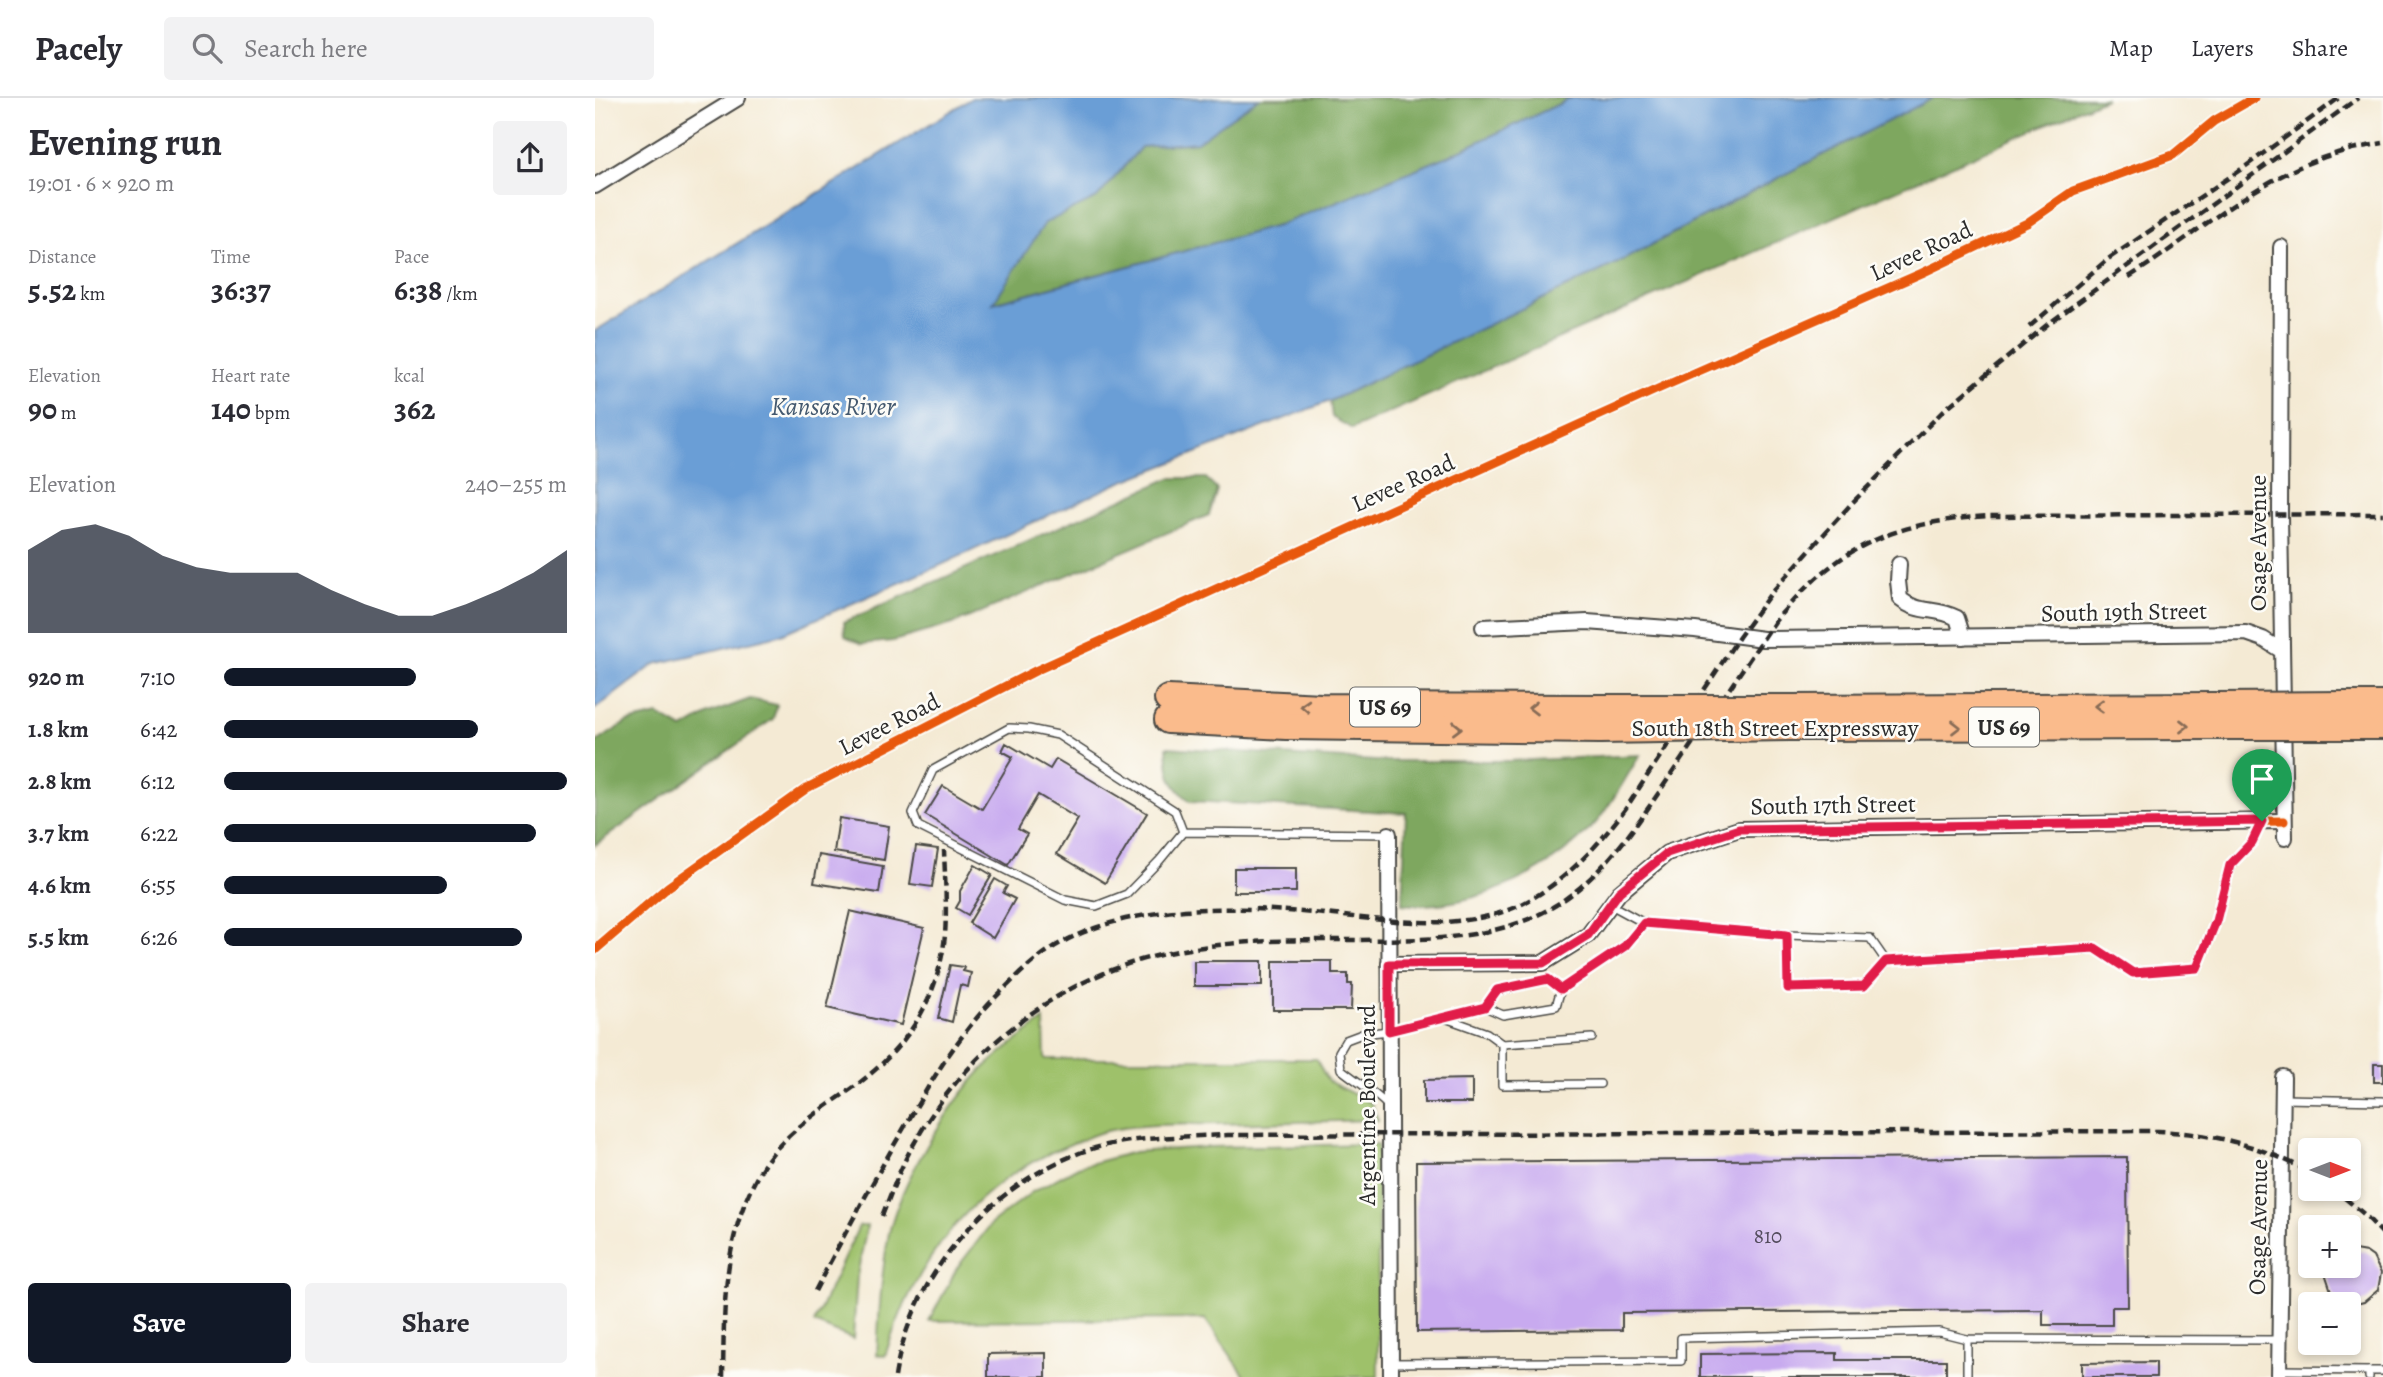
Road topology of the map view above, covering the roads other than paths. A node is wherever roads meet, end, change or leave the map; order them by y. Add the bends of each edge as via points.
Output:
1 (738, 98) edge
2 (595, 186) edge
3 (2281, 247) dead end
4 (1899, 564) dead end
5 (1483, 627) dead end
6 (1963, 638) junction
7 (2281, 651) junction
8 (2383, 705) edge
9 (1168, 710) dead end
10 (2349, 715) junction
11 (2383, 726) edge
12 (2262, 821) junction
13 (2284, 821) junction
14 (1182, 832) junction
15 (1389, 834) joint
16 (2284, 838) dead end
17 (1611, 904) junction
18 (1644, 923) junction
19 (1787, 935) junction
20 (1886, 961) junction
21 (1389, 964) junction
22 (1561, 989) junction
23 (1485, 1007) junction
24 (1445, 1017) junction
25 (1389, 1031) junction
26 (1592, 1038) dead end
27 (1501, 1044) junction
28 (2283, 1077) dead end
29 (1600, 1083) dead end
30 (2283, 1099) junction
31 (2383, 1101) edge
32 (1390, 1108) junction
33 (1967, 1339) junction
34 (2279, 1340) junction
35 (1391, 1370) edge
36 (2383, 1371) edge
37 (2279, 1374) edge
38 (2369, 1374) edge
39 (1967, 1377) edge

1 - 2 street
3 - 7 street, Osage Avenue
4 - 6 street via 1900,599 1912,608 1945,611 1957,618
5 - 6 street, South 19th Street via 1587,622 1763,639
6 - 7 street, South 19th Street via 2246,633
7 - 13 street, Osage Avenue
8 - 10 highway, South 18th Street Expressway / US 69
9 - 10 highway, South 18th Street Expressway / US 69, bridge via 1286,726 1601,719
10 - 11 highway, South 18th Street Expressway / US 69
12 - 13 street, South 17th Street
12 - 17 street, South 17th Street via 1739,829 1667,853
12 - 20 lane via 2252,842 2230,865 2216,921 2197,968 2133,973 2095,948
13 - 16 street, Osage Avenue
14 - 14 lane via 1127,894 1096,906 1065,901 918,825 913,813 933,770 1009,729 1029,729 1058,736 1175,811
14 - 15 lane
15 - 21 street, Argentine Boulevard
17 - 18 lane
17 - 21 street, South 17th Street via 1588,935 1543,963
18 - 19 lane
18 - 22 lane via 1625,946
19 - 20 lane via 1870,938
19 - 20 lane via 1788,988 1864,986
21 - 25 street, Argentine Boulevard
22 - 23 lane via 1548,979 1497,990
22 - 23 lane via 1556,1006 1503,1015
23 - 24 lane
24 - 25 lane
24 - 27 lane via 1487,1033
25 - 32 street, Argentine Boulevard
25 - 32 lane via 1346,1040 1339,1052 1341,1069
26 - 27 lane
27 - 29 lane via 1502,1085
28 - 30 street, Osage Avenue
30 - 31 lane
30 - 34 street, Osage Avenue
32 - 35 street, Argentine Boulevard
33 - 34 lane
33 - 35 lane via 1939,1332 1681,1338 1681,1361
33 - 39 lane
34 - 37 street, Osage Avenue
36 - 38 lane
37 - 38 lane

